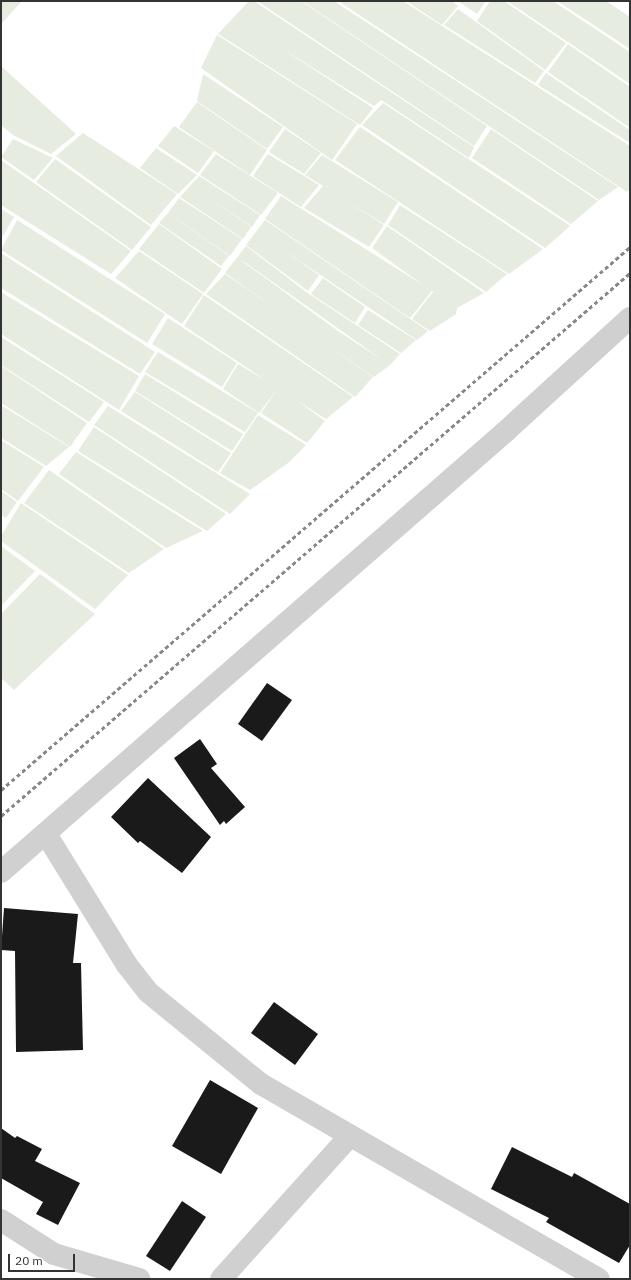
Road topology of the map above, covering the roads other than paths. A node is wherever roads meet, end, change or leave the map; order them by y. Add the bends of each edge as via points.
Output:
1 (630, 318) edge
2 (46, 834) junction
3 (1, 872) edge
4 (349, 1137) junction
5 (1, 1220) edge
6 (139, 1279) edge
7 (222, 1279) edge
8 (599, 1279) edge

1 - 2 street via 505,432
2 - 3 street
2 - 4 street via 127,965 148,992 261,1084
4 - 7 street
4 - 8 street
5 - 6 street via 54,1254

